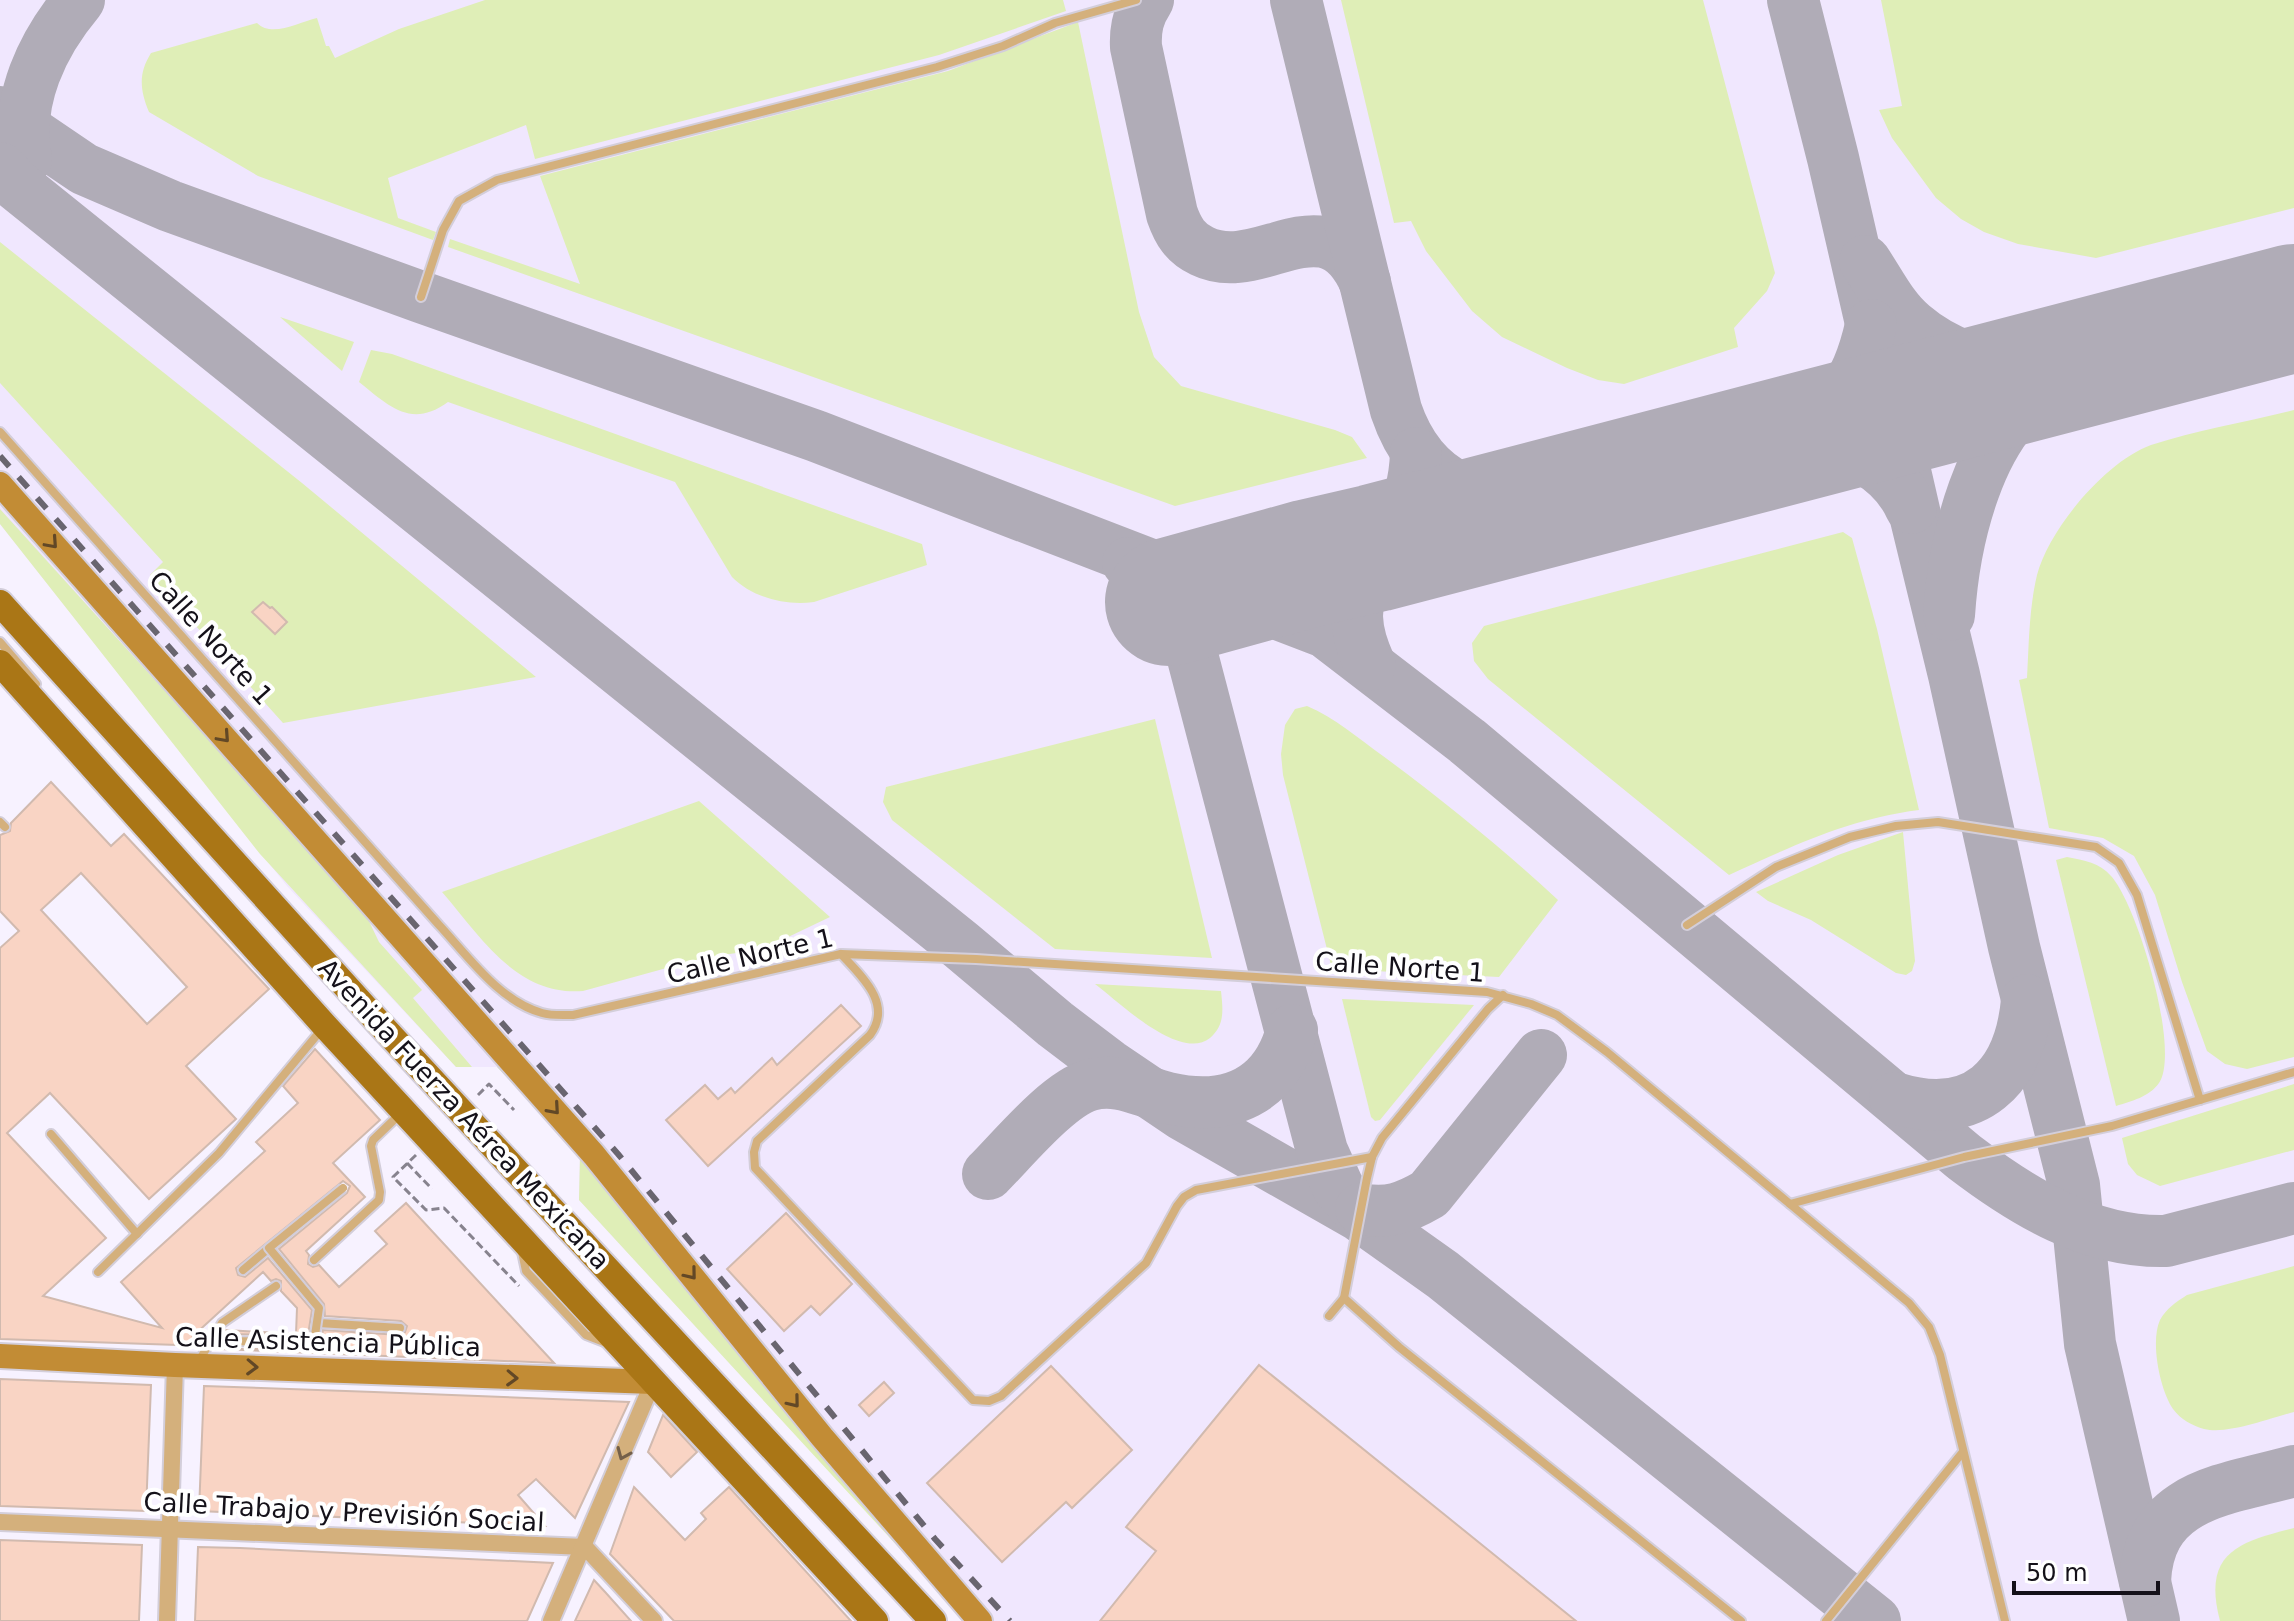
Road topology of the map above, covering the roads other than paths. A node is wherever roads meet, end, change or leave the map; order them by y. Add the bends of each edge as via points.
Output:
1 (1136, 0) edge
2 (421, 297) dead end
3 (0, 432) edge
4 (0, 484) edge
5 (0, 582) edge
6 (0, 603) edge
7 (0, 615) edge
8 (0, 642) edge
9 (0, 663) edge
10 (77, 688) junction
11 (40, 689) dead end
12 (110, 770) dead end
13 (153, 788) dead end
14 (183, 852) dead end
15 (366, 896) junction
16 (1687, 925) dead end
17 (391, 943) dead end
18 (841, 954) junction
19 (429, 985) dead end
20 (1503, 995) junction
21 (325, 1026) junction
22 (503, 1049) junction
23 (2294, 1072) edge
24 (2200, 1100) junction
25 (404, 1111) junction
26 (51, 1134) dead end
27 (1372, 1157) junction
28 (343, 1188) dead end
29 (1790, 1204) junction
30 (137, 1234) junction
31 (269, 1248) junction
32 (314, 1260) dead end
33 (243, 1270) dead end
34 (98, 1272) dead end
35 (276, 1286) dead end
36 (1344, 1298) junction
37 (1329, 1316) dead end
38 (319, 1323) junction
39 (400, 1328) dead end
40 (210, 1341) junction
41 (0, 1356) edge
42 (186, 1364) junction
43 (653, 1382) junction
44 (1962, 1453) junction
45 (0, 1522) edge
46 (171, 1528) junction
47 (585, 1547) junction
48 (167, 1621) edge
49 (551, 1621) edge
50 (654, 1621) edge
51 (875, 1621) edge
52 (933, 1621) edge
53 (980, 1621) edge
54 (1741, 1621) edge
55 (1826, 1621) edge
56 (2005, 1621) edge

1 - 2 lane via 1055,23 937,67 497,180 459,201 443,230
3 - 18 lane, Calle Norte 1 via 439,925 516,1002 545,1014 573,1015
4 -> 15 street
5 - 10 main road
6 - 10 main road, Avenida Fuerza Aérea Mexicana
7 - 13 lane
8 - 11 lane
9 - 21 main road, Avenida Fuerza Aérea Mexicana
10 - 52 main road, Avenida Fuerza Aérea Mexicana
12 - 14 lane
15 - 17 lane
15 - 22 street
16 - 24 lane via 1776,867 1850,837 1896,826 1938,822 2096,847 2119,863 2137,895
18 - 20 lane, Calle Norte 1
18 - 27 lane via 876,999 877,1024 757,1141 755,1168 973,1400 1001,1396 1146,1263 1184,1197 1196,1190
19 - 22 lane via 468,1027
20 - 27 lane via 1382,1138
20 - 29 lane, Calle Norte 1 via 1573,1026
21 - 25 main road, Avenida Fuerza Aérea Mexicana
21 - 30 lane via 219,1153
22 -> 53 street
23 - 24 lane
24 - 29 lane
25 - 32 lane via 371,1146 379,1200
25 - 43 main road, Avenida Fuerza Aérea Mexicana
26 - 30 lane
27 - 36 lane
28 - 31 lane, bridge
29 - 44 lane, Calle Norte 1 via 1909,1303 1929,1327
30 - 34 lane
31 - 33 lane
31 - 38 lane, bridge via 319,1308
35 - 40 lane via 222,1323
36 - 37 lane
36 - 54 lane
38 - 39 lane
38 - 40 lane, bridge via 314,1342
40 - 42 lane
41 - 42 street, Calle Asistencia Pública
42 -> 43 street, Calle Asistencia Pública
42 - 46 street
43 -> 47 street
43 - 51 main road, Avenida Fuerza Aérea Mexicana
44 - 55 lane
44 - 56 lane, Calle Norte 1
45 - 46 street, Calle Trabajo y Previsión Social
46 - 47 street, Calle Trabajo y Previsión Social
46 - 48 street
47 - 49 street
47 - 50 street

